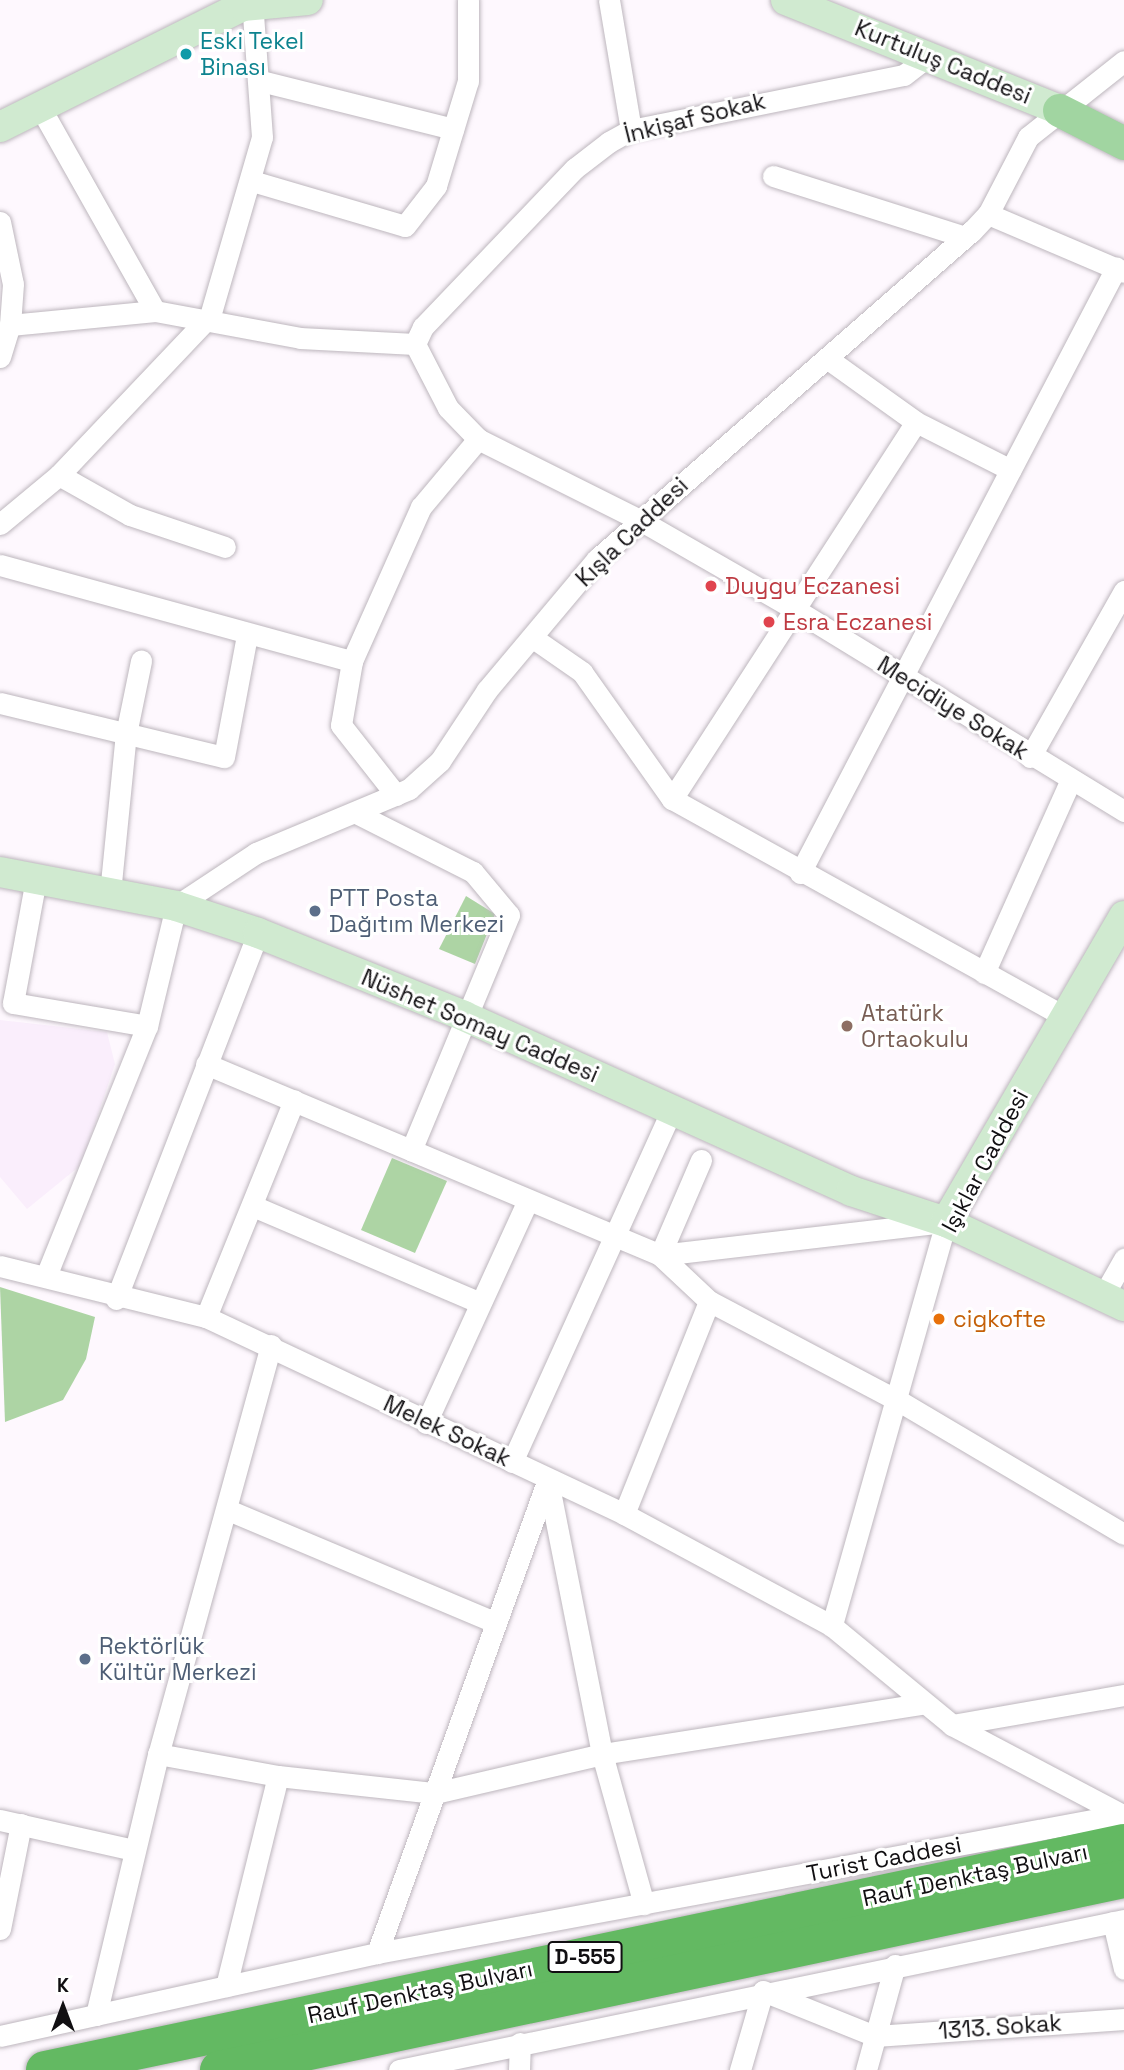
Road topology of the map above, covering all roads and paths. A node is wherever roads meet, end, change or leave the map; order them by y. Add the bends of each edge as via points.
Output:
1 (308, 0) edge
2 (468, 0) edge
3 (609, 0) edge
4 (786, 0) edge
5 (238, 4) edge
6 (930, 55) junction
7 (1124, 61) edge
8 (261, 81) junction
9 (40, 107) junction
10 (1059, 110) junction
11 (1124, 123) edge
12 (0, 127) edge
13 (453, 129) junction
14 (631, 130) junction
15 (1124, 143) edge
16 (773, 176) dead end
17 (251, 181) junction
18 (988, 214) junction
19 (0, 222) edge
20 (965, 237) junction
21 (1120, 270) edge
22 (155, 311) junction
23 (210, 316) junction
24 (10, 325) junction
25 (415, 344) junction
26 (0, 357) edge
27 (828, 359) junction
28 (916, 422) junction
29 (478, 439) junction
30 (1011, 470) junction
31 (59, 475) junction
32 (638, 519) junction
33 (0, 524) edge
34 (225, 547) dead end
35 (0, 565) edge
36 (1124, 591) edge
37 (796, 610) junction
38 (247, 635) junction
39 (533, 638) junction
40 (141, 661) dead end
41 (352, 661) junction
42 (904, 675) junction
43 (0, 703) edge
44 (126, 734) junction
45 (1030, 757) junction
46 (1070, 782) junction
47 (396, 795) junction
48 (672, 799) junction
49 (1124, 811) edge
50 (358, 814) junction
51 (0, 872) edge
52 (800, 873) junction
53 (36, 879) junction
54 (110, 893) junction
55 (176, 906) junction
56 (1120, 929) edge
57 (258, 933) junction
58 (984, 973) junction
59 (464, 1016) junction
60 (1065, 1017) junction
61 (147, 1026) junction
62 (206, 1064) junction
63 (294, 1100) junction
64 (672, 1110) junction
65 (411, 1150) junction
66 (701, 1160) dead end
67 (528, 1200) junction
68 (253, 1206) junction
69 (946, 1222) junction
70 (611, 1238) junction
71 (0, 1251) edge
72 (660, 1255) junction
73 (1124, 1259) edge
74 (0, 1266) edge
75 (46, 1276) junction
76 (116, 1299) junction
77 (709, 1301) junction
78 (1113, 1301) edge
79 (480, 1303) junction
80 (206, 1317) junction
81 (271, 1345) junction
82 (899, 1401) junction
83 (426, 1423) junction
84 (512, 1462) junction
85 (548, 1479) junction
86 (229, 1510) junction
87 (624, 1514) junction
88 (1124, 1534) edge
89 (494, 1622) junction
90 (832, 1626) junction
91 (1124, 1695) edge
92 (923, 1704) junction
93 (952, 1725) junction
94 (158, 1754) junction
95 (602, 1754) junction
96 (278, 1776) junction
97 (435, 1793) junction
98 (0, 1820) edge
99 (21, 1824) junction
100 (1123, 1824) edge
101 (134, 1850) junction
102 (1124, 1879) edge
103 (644, 1904) junction
104 (1119, 1921) edge
105 (0, 1929) edge
106 (377, 1953) junction
107 (895, 1965) junction
108 (1124, 1969) edge
109 (226, 1986) junction
110 (763, 1991) junction
111 (96, 2015) junction
112 (1124, 2019) edge
113 (0, 2036) edge
114 (876, 2036) junction
115 (520, 2043) junction
116 (45, 2070) edge
117 (219, 2070) edge
118 (399, 2070) edge
119 (519, 2070) edge
120 (740, 2070) edge
121 (866, 2070) edge

1 - 5 street
2 - 13 street via 468,81
3 - 14 street
4 - 6 street, Kurtuluş Caddesi
5 - 8 street
5 - 9 street
6 - 10 street, Kurtuluş Caddesi
6 - 14 street, İnkişaf Sokak via 904,75
7 - 10 street, Kışla Caddesi
8 - 13 street
8 - 17 street via 262,137
9 - 12 street
9 - 22 street
10 - 11 main road, Kurtuluş Caddesi
10 - 15 main road, Kurtuluş Caddesi
10 - 18 street, Kışla Caddesi via 1028,137
13 - 17 street via 436,186 405,226
14 - 25 street, İnkişaf Sokak via 574,169 423,327
16 - 20 street
17 - 23 street
18 - 20 street, Kışla Caddesi
18 - 21 street
19 - 24 street via 13,284
20 - 27 street, Kışla Caddesi
21 - 30 street
22 - 23 street
22 - 24 street
23 - 25 street via 300,338
23 - 31 street
24 - 26 street
25 - 29 street, Mecidiye Sokak via 448,408
27 - 28 street
27 - 32 street, Kışla Caddesi
28 - 30 street
28 - 37 street
29 - 32 street, Mecidiye Sokak
29 - 41 street via 421,507
30 - 42 street
31 - 33 street
31 - 34 street via 130,515
32 - 37 street, Mecidiye Sokak
32 - 39 street, Kışla Caddesi
35 - 38 street
36 - 45 street
37 - 42 street, Mecidiye Sokak
37 - 48 street
38 - 41 street
38 - 44 street via 224,757
39 - 47 street, Kışla Caddesi via 487,690 440,761
39 - 48 street via 582,673
40 - 44 street
41 - 47 street via 341,725
42 - 45 street, Mecidiye Sokak
42 - 52 street
43 - 44 street
44 - 54 street
45 - 46 street, Mecidiye Sokak
46 - 49 street, Mecidiye Sokak
46 - 58 street
47 - 50 street, Kışla Caddesi
48 - 52 street
50 - 55 street, Kışla Caddesi via 256,853
50 - 59 street via 473,872 509,915
51 - 53 street, Nüshet Somay Caddesi
52 - 58 street
53 - 54 street, Nüshet Somay Caddesi
53 - 61 street via 13,1003
54 - 55 street, Nüshet Somay Caddesi
55 - 57 street, Nüshet Somay Caddesi
55 - 61 street
56 - 60 street, Işıklar Caddesi
57 - 59 street, Nüshet Somay Caddesi
57 - 62 street
58 - 60 street
59 - 64 street, Nüshet Somay Caddesi
59 - 65 street
60 - 69 street, Işıklar Caddesi
61 - 75 street
62 - 63 street
62 - 76 street
63 - 65 street
63 - 68 street
64 - 69 street, Nüshet Somay Caddesi via 851,1191
64 - 70 street
65 - 67 street
66 - 72 street
67 - 70 street
67 - 79 street
68 - 79 street
68 - 80 street
69 - 72 street
69 - 78 street, Nüshet Somay Caddesi
69 - 82 street, Işıklar Caddesi
70 - 72 street
70 - 84 street
71 - 75 street, Melek Sokak
72 - 77 street
73 - 78 street
74 - 75 street, Melek Sokak
75 - 76 street, Melek Sokak
76 - 80 street, Melek Sokak
77 - 82 street
77 - 87 street
79 - 83 street
80 - 81 street, Melek Sokak
81 - 83 street, Melek Sokak
81 - 86 street
82 - 88 street
82 - 90 street, Işıklar Caddesi
83 - 84 street, Melek Sokak
84 - 85 street, Melek Sokak
85 - 87 street, Melek Sokak
85 - 89 street
85 - 95 street
86 - 89 street
86 - 94 street
87 - 90 street, Melek Sokak
89 - 97 street
90 - 92 street, Melek Sokak
91 - 93 street
92 - 93 street, Melek Sokak
92 - 95 street
93 - 100 street, Melek Sokak
94 - 96 street
94 - 101 street
95 - 97 street
95 - 103 street
96 - 97 street
96 - 109 street
97 - 106 street
98 - 99 street
99 - 101 street
99 - 105 street
100 - 103 street, Turist Caddesi
100 - 116 highway, Rauf Denktaş Bulvarı / D-555
101 - 111 street
102 - 117 highway, Rauf Denktaş Bulvarı / D-555
103 - 106 street, Turist Caddesi
104 - 107 street
104 - 108 street
106 - 109 street, Turist Caddesi
107 - 110 street
107 - 114 street
109 - 111 street, Turist Caddesi
110 - 114 street
110 - 115 street
110 - 120 street
111 - 113 street, Turist Caddesi
112 - 114 street, 1313. Sokak
114 - 121 street
115 - 118 street
115 - 119 street

